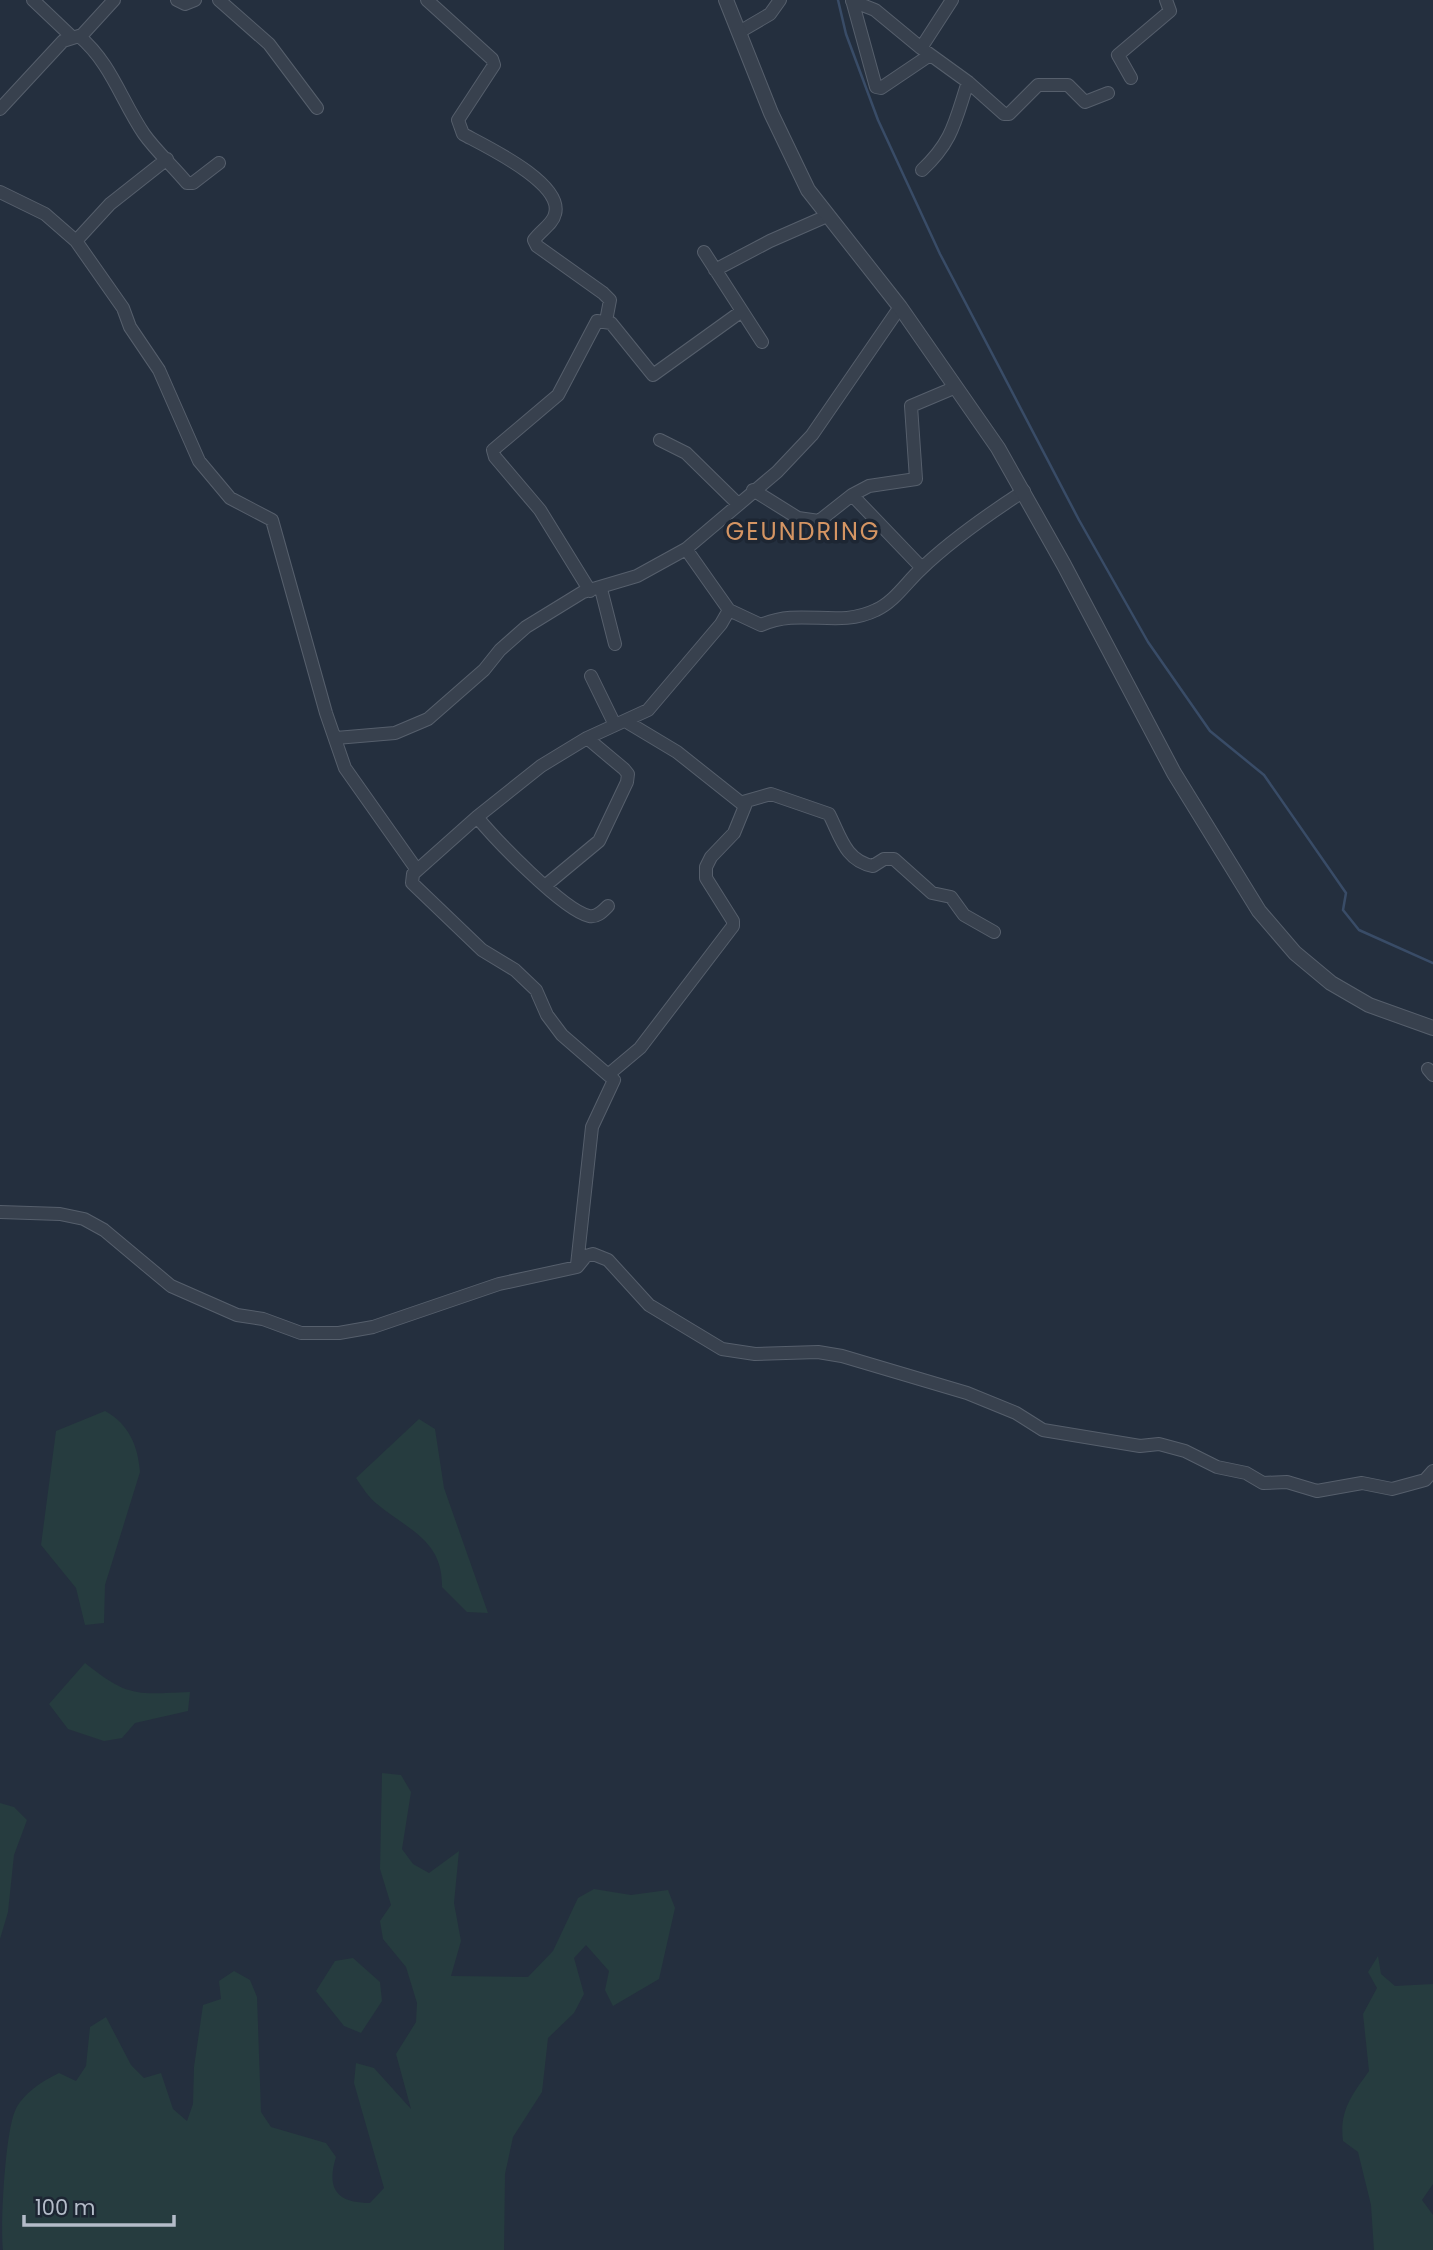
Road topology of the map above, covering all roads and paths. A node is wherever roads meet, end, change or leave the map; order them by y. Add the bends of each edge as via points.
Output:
1 (33, 0) edge
2 (114, 0) edge
3 (177, 0) edge
4 (195, 0) edge
5 (219, 0) edge
6 (427, 0) edge
7 (726, 0) edge
8 (780, 0) edge
9 (852, 0) edge
10 (952, 0) edge
11 (1166, 0) edge
12 (741, 31) junction
13 (75, 37) junction
14 (925, 47) junction
15 (1131, 78) dead end
16 (968, 82) junction
17 (1108, 93) dead end
18 (317, 108) dead end
19 (0, 109) edge
20 (167, 159) junction
21 (219, 163) dead end
22 (922, 170) dead end
23 (0, 192) edge
24 (827, 216) junction
25 (76, 241) junction
26 (704, 251) dead end
27 (715, 270) junction
28 (900, 307) junction
29 (742, 311) junction
30 (606, 321) junction
31 (762, 342) dead end
32 (956, 387) junction
33 (660, 440) dead end
34 (753, 490) junction
35 (1024, 491) junction
36 (852, 495) junction
37 (737, 503) junction
38 (686, 549) junction
39 (922, 568) junction
40 (596, 590) junction
41 (729, 610) junction
42 (615, 644) dead end
43 (591, 676) dead end
44 (621, 723) junction
45 (336, 738) junction
46 (587, 738) junction
47 (743, 802) junction
48 (477, 817) junction
49 (417, 870) junction
50 (546, 885) junction
51 (608, 906) dead end
52 (994, 932) dead end
53 (1433, 1028) edge
54 (609, 1074) junction
55 (0, 1212) edge
56 (577, 1267) junction
57 (1433, 1471) edge

1 - 13 street
2 - 13 street via 92,27
3 - 4 street via 185,4
5 - 18 street via 268,44
6 - 30 street via 494,65 458,120 459,127 463,134 520,165 554,201 553,220 534,240 610,300
7 - 12 street
8 - 12 street via 770,14
9 - 14 street via 876,10
9 - 14 street via 876,87 881,88
10 - 14 street
11 - 15 street via 1170,11 1118,55
12 - 24 street via 791,158
13 - 19 street via 63,41
13 - 20 street via 96,50 146,137
14 - 16 street
16 - 17 street via 1004,114 1010,114 1038,85 1068,85 1085,102
16 - 22 street via 946,145
20 - 21 street via 190,184
20 - 25 street via 110,204
23 - 25 street via 45,214
24 - 27 street
24 - 28 street
25 - 45 street via 159,370 199,461 230,498 272,520
26 - 27 street
27 - 29 street
28 - 32 street
28 - 34 street via 812,435
29 - 30 street via 653,374
29 - 31 street
30 - 40 street via 593,325 558,395 492,453 540,510
32 - 35 street
32 - 36 street via 911,406 916,479 869,486
33 - 37 street via 686,453
34 - 36 street via 798,518 819,521
34 - 37 street
35 - 39 street via 981,518
35 - 53 street via 1174,773 1274,930 1331,983 1369,1005
36 - 39 street
37 - 38 street
38 - 40 street via 637,576
38 - 41 street
39 - 41 street via 879,609 855,618 779,617 761,625
40 - 42 street
40 - 45 street via 583,592 526,627 428,719 394,733
41 - 44 street via 661,698
43 - 44 street
44 - 46 street
44 - 47 street via 677,752
45 - 49 street via 345,768 361,795
46 - 48 street via 541,766
46 - 50 street via 624,769 627,782 599,841
47 - 52 street via 771,794 829,814 845,849 855,858 873,866 894,859 932,893 951,897 970,919
47 - 54 street via 734,833 706,867 706,878 733,926 640,1048
48 - 49 street
48 - 50 street
49 - 54 street via 412,883 427,900 482,950 536,990 562,1035
50 - 51 street via 590,916
54 - 56 street via 613,1085 592,1127
55 - 56 street via 60,1213 84,1219 104,1230 170,1286 237,1315 301,1333 373,1327 499,1284
56 - 57 street via 593,1254 608,1260 649,1305 722,1349 842,1356 967,1393 1043,1430 1140,1446 1159,1444 1263,1483 1287,1482 1317,1491 1362,1483 1392,1489 1425,1480

